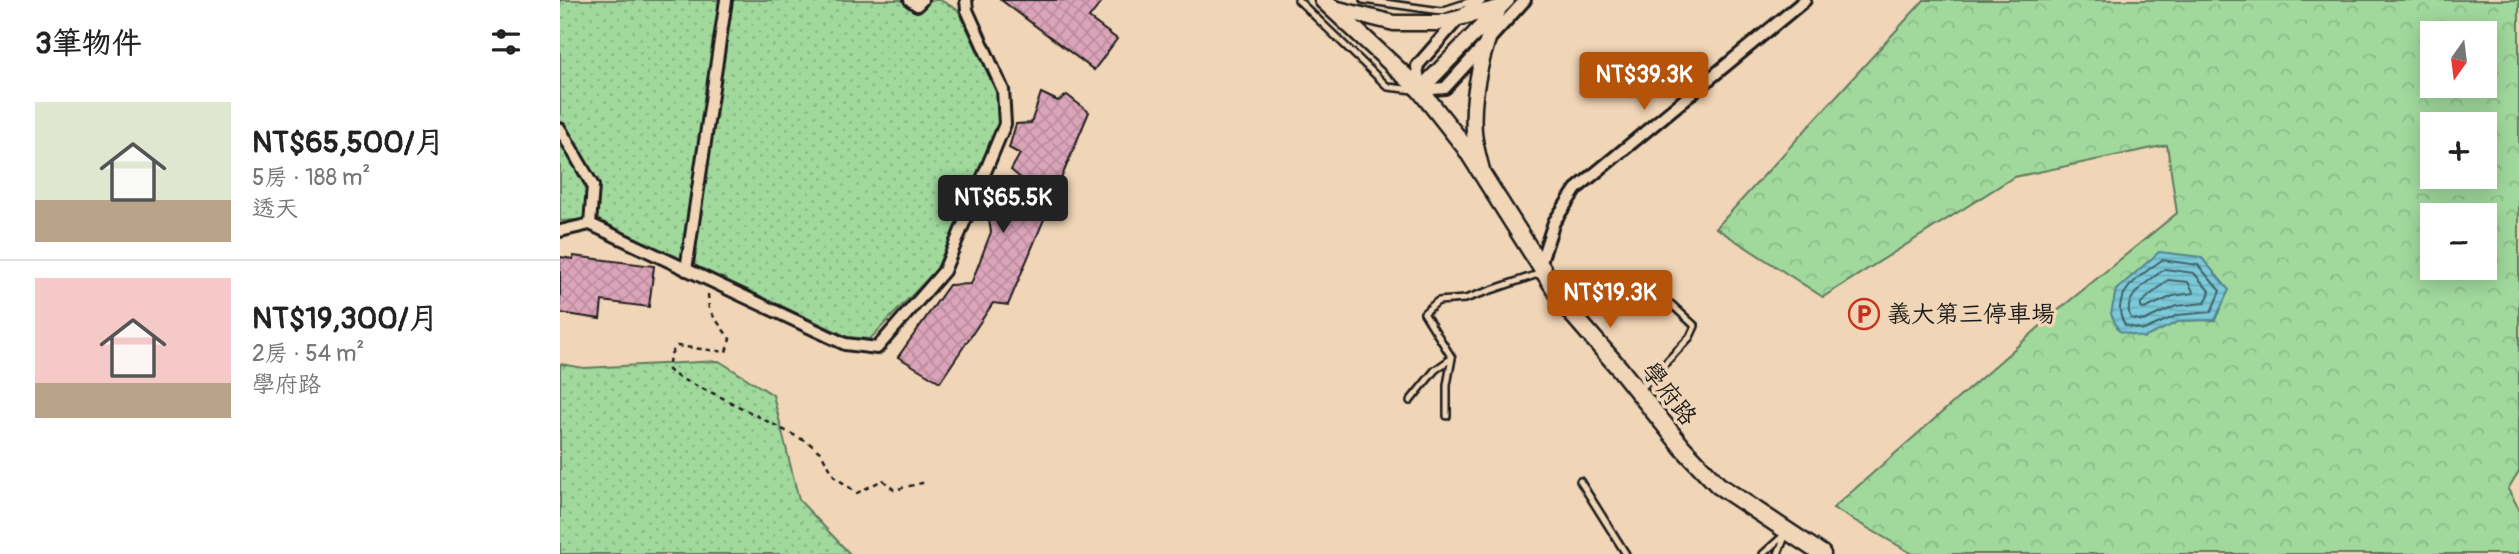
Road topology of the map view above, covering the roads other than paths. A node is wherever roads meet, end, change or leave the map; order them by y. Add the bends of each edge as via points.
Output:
1 (726, 0) edge
2 (910, 0) edge
3 (922, 0) edge
4 (966, 0) edge
5 (1298, 0) edge
6 (1363, 0) edge
7 (1477, 0) edge
8 (1525, 0) edge
9 (1805, 0) edge
10 (1328, 2) edge
11 (1503, 4) edge
12 (1460, 18) junction
13 (1486, 42) junction
14 (1420, 90) junction
15 (560, 129) edge
16 (1483, 175) junction
17 (590, 224) junction
18 (560, 231) edge
19 (1542, 269) junction
20 (686, 270) junction
21 (1671, 304) dead end
22 (1452, 358) junction
23 (1639, 391) junction
24 (1410, 401) dead end
25 (1447, 416) dead end
26 (1580, 481) dead end
27 (1787, 531) junction
28 (1626, 554) edge
29 (1763, 554) edge
30 (1778, 554) edge
31 (1822, 554) edge

1 - 20 street
2 - 3 street via 918,5
4 - 20 street via 1003,90 1005,124 944,271 877,348 845,344
5 - 14 lane via 1388,87
6 - 7 lane via 1441,11
7 - 12 street
8 - 13 street
9 - 19 street via 1576,189 1553,222
10 - 12 street via 1394,23
10 - 14 main road, 學府路
11 - 12 street
11 - 13 street
11 - 14 street
12 - 14 street via 1418,66
13 - 14 street via 1445,88
13 - 16 street via 1474,132
14 - 16 main road, 學府路
15 - 17 street via 593,186
16 - 19 main road, 學府路
17 - 18 street
17 - 20 street
19 - 22 lane via 1465,299 1438,301 1424,313
19 - 23 main road, 學府路 via 1567,308
21 - 23 lane via 1695,326
22 - 24 lane via 1435,370
22 - 25 lane
23 - 27 main road, 學府路 via 1682,448 1718,485
26 - 28 lane
27 - 29 lane
27 - 30 lane
27 - 31 main road, 學府路

